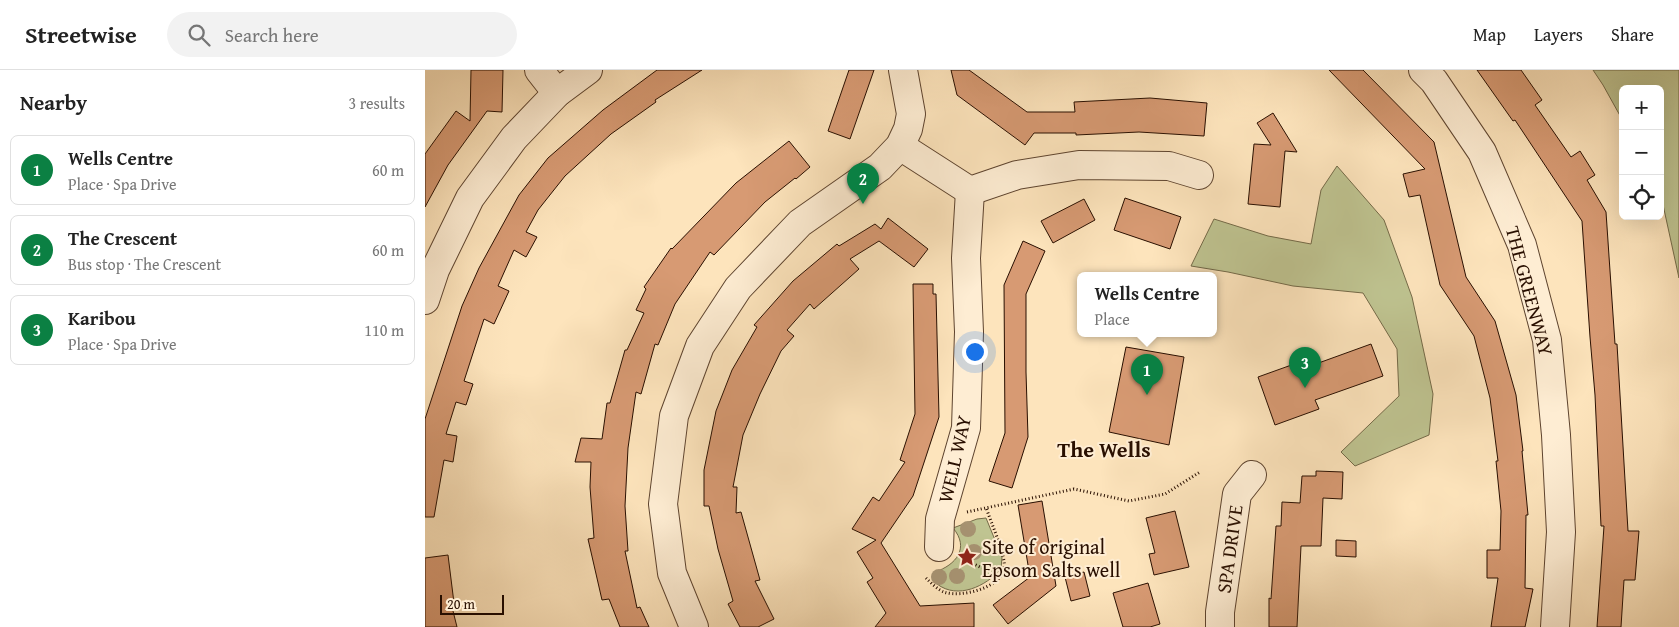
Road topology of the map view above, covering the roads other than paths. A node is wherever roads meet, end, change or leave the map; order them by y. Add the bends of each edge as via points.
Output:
1 (539, 70) edge
2 (588, 70) edge
3 (903, 70) edge
4 (1423, 70) edge
5 (557, 93) junction
6 (901, 146) junction
7 (1199, 175) dead end
8 (970, 192) junction
9 (425, 300) edge
10 (1252, 475) dead end
11 (939, 547) dead end
12 (694, 627) edge
13 (1220, 627) edge
14 (1555, 627) edge

1 - 5 street
2 - 5 street
3 - 6 street via 911,114
4 - 14 street, THE GREENWAY via 1434,81 1482,152 1522,245 1547,340 1561,532
5 - 9 street via 514,138 471,198 435,270
6 - 8 street
6 - 12 street via 880,168 800,223 738,288 700,346 674,416 663,504 672,573
7 - 8 street via 1169,166 1079,165 1017,175
8 - 11 street, WELL WAY via 966,258 969,332 966,428 940,519
10 - 13 street, SPA DRIVE via 1237,494

